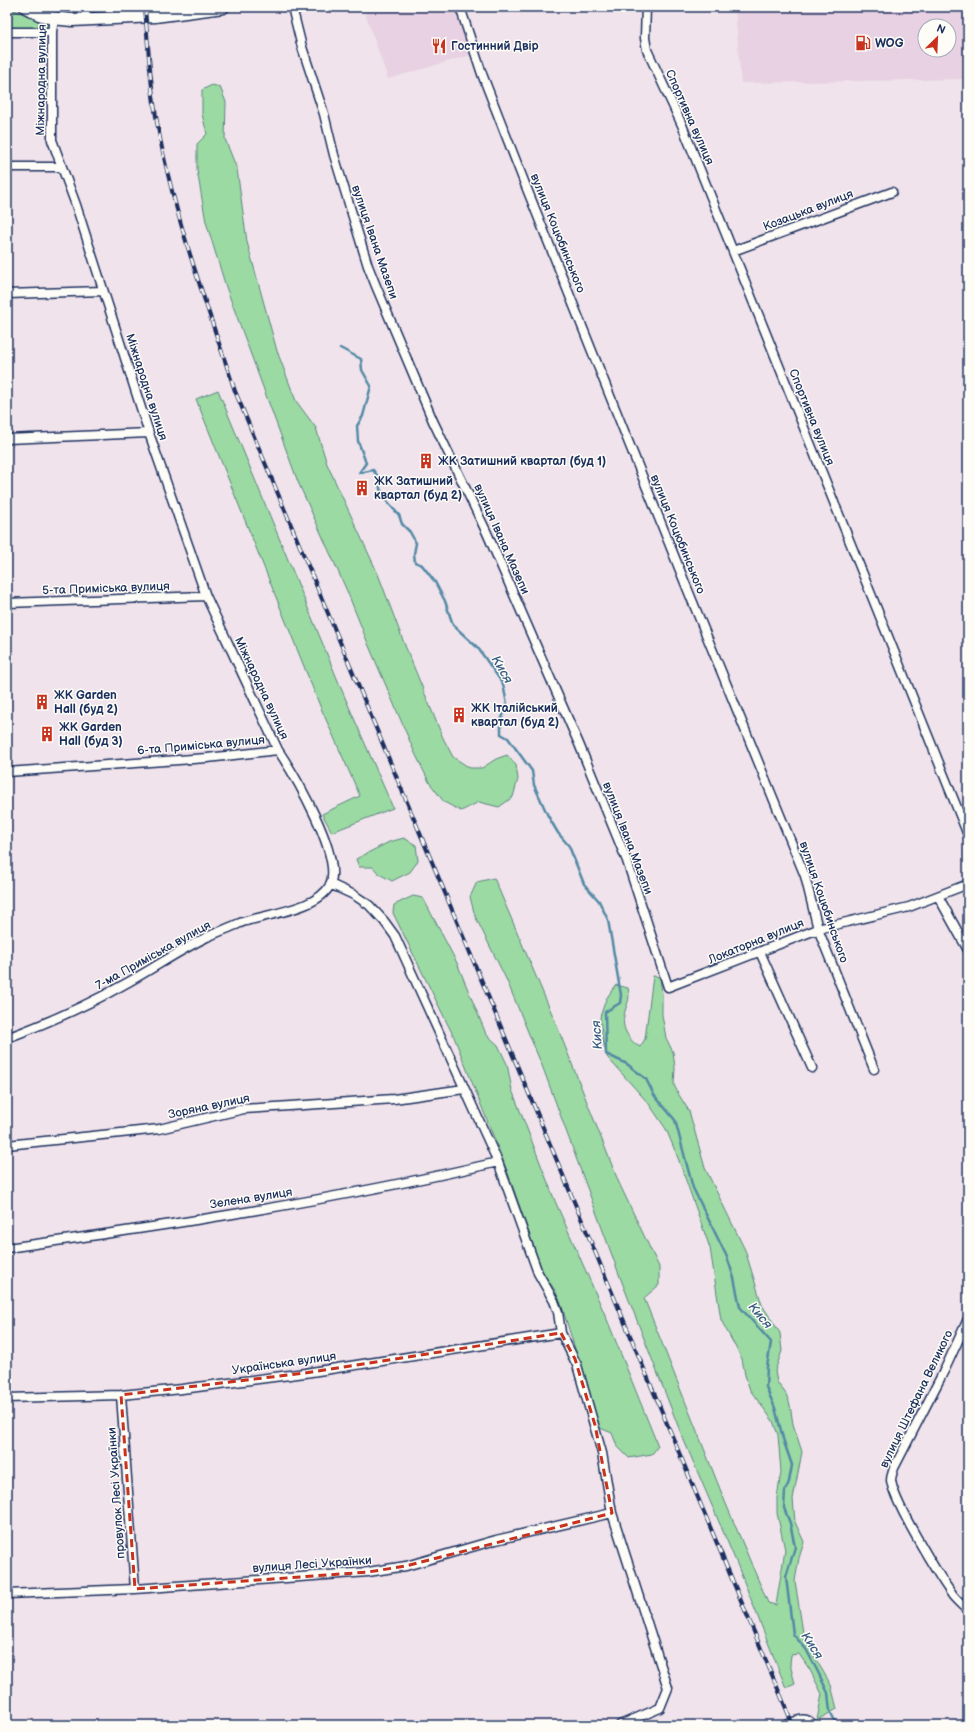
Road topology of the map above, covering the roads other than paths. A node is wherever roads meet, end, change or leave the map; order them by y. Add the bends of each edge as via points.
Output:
1 (26, 7) edge
2 (46, 7) edge
3 (88, 7) edge
4 (223, 7) edge
5 (292, 7) edge
6 (460, 7) edge
7 (646, 7) edge
8 (54, 18) junction
9 (84, 19) junction
10 (7, 32) edge
11 (52, 32) junction
12 (7, 166) edge
13 (61, 166) junction
14 (892, 192) dead end
15 (733, 251) junction
16 (103, 291) junction
17 (7, 294) edge
18 (149, 433) junction
19 (7, 439) edge
20 (206, 596) junction
21 (7, 603) edge
22 (278, 750) junction
23 (7, 772) edge
24 (968, 835) edge
25 (330, 884) junction
26 (968, 884) edge
27 (938, 896) junction
28 (818, 929) junction
29 (968, 950) edge
30 (760, 952) junction
31 (668, 988) joint
32 (7, 1038) edge
33 (812, 1068) dead end
34 (874, 1069) dead end
35 (464, 1089) junction
36 (7, 1145) edge
37 (498, 1162) junction
38 (7, 1248) edge
39 (968, 1319) edge
40 (561, 1333) junction
41 (121, 1395) junction
42 (7, 1398) edge
43 (612, 1513) junction
44 (135, 1589) junction
45 (7, 1594) edge
46 (968, 1611) edge
47 (620, 1725) edge
48 (786, 1725) edge
49 (813, 1725) edge

1 - 8 street
2 - 8 street
3 - 9 street
4 - 9 street via 155,16
5 - 31 street, вулиця Івана Мазепи via 334,155 376,286 433,421 487,533 579,744 627,861
6 - 28 street, вулиця Коцюбинського via 482,74 523,180 805,876
7 - 15 street, Спортивна вулиця via 647,50 677,114
8 - 9 street
8 - 11 street, Міжнародна вулиця
10 - 11 street
11 - 13 street, Міжнародна вулиця via 52,140
12 - 13 street
13 - 16 street, Міжнародна вулиця
14 - 15 street, Козацька вулиця
15 - 24 street, Спортивна вулиця
16 - 17 street
16 - 18 street, Міжнародна вулиця
18 - 19 street
18 - 20 street, Міжнародна вулиця
20 - 21 street, 5-та Приміська вулиця
20 - 22 street, Міжнародна вулиця
22 - 23 street, 6-та Приміська вулиця via 207,758
22 - 25 street, Міжнародна вулиця via 292,771 318,824 332,867
25 - 32 street, 7-ма Приміська вулиця via 322,895 306,903 247,921 207,937 82,1006
25 - 35 street via 369,905 392,932
26 - 27 street, Локаторна вулиця
27 - 28 street, Локаторна вулиця via 909,907
27 - 29 street
28 - 30 street, Локаторна вулиця
28 - 34 street, вулиця Коцюбинського
30 - 31 street, Локаторна вулиця
30 - 33 street
35 - 36 street, Зоряна вулиця via 394,1099 244,1109 159,1129
35 - 37 street
37 - 38 street, Зелена вулиця via 334,1197 154,1228
37 - 40 street via 538,1273 557,1306
39 - 46 street, вулиця Штефана Великого via 894,1468 891,1479 902,1507 943,1580 958,1602
40 - 41 street, Українська вулиця via 305,1373
40 - 43 street via 575,1359 595,1425 605,1466
41 - 42 street, Українська вулиця
41 - 44 street, провулок Лесі Українки
43 - 44 street, вулиця Лесі Українки via 496,1540 406,1566 368,1572
43 - 47 street via 668,1688 660,1708
44 - 45 street, вулиця Лесі Українки
48 - 49 street via 802,1719

